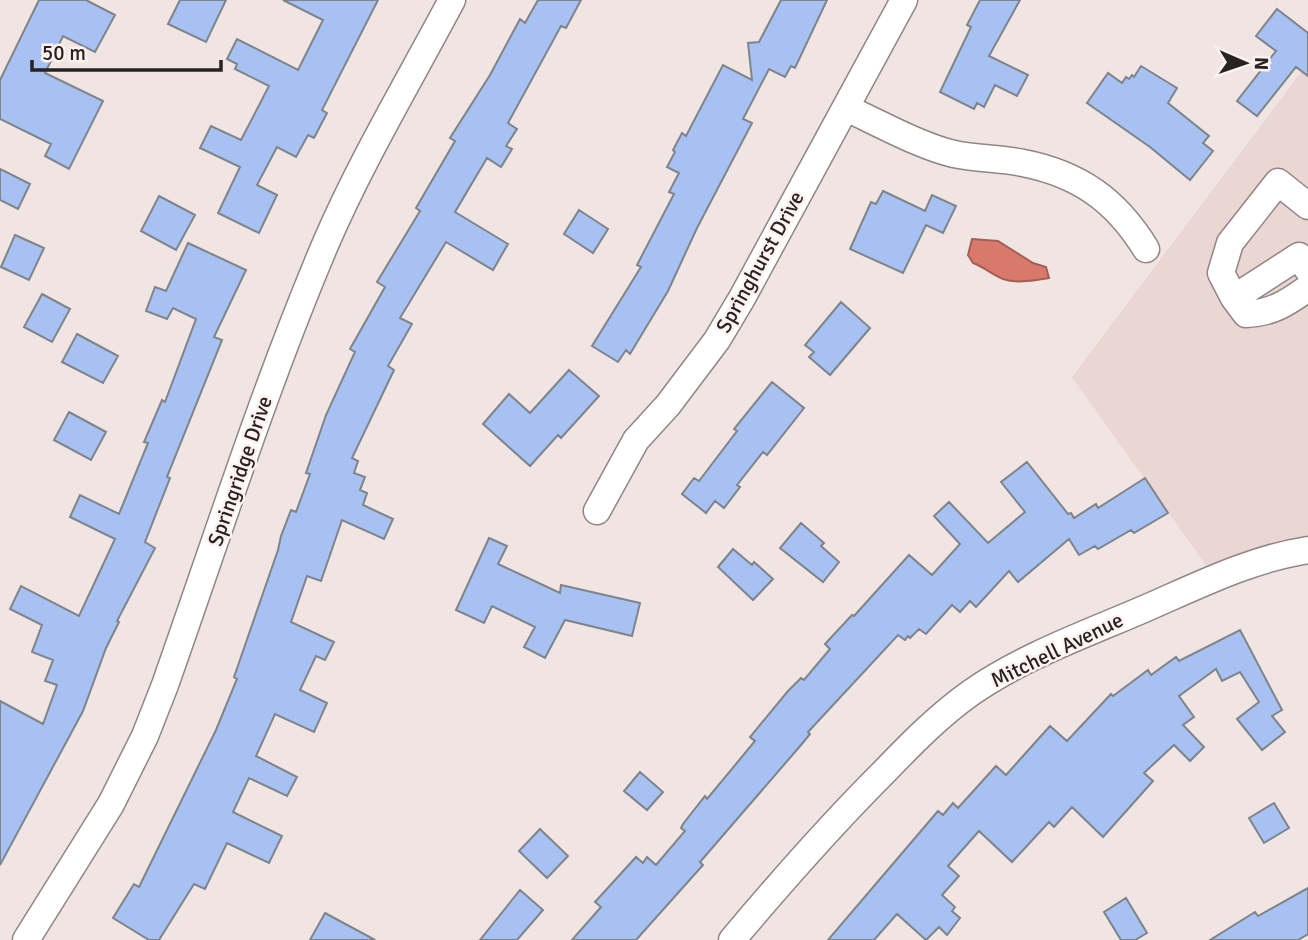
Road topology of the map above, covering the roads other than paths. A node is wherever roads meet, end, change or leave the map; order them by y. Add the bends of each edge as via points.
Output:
1 (452, 0) edge
2 (904, 0) edge
3 (845, 108) junction
4 (1308, 206) edge
5 (1146, 249) dead end
6 (1305, 259) edge
7 (1308, 288) edge
8 (1234, 298) junction
9 (597, 511) dead end
10 (1308, 550) edge
11 (26, 940) edge
12 (732, 940) edge

1 - 11 street, Springridge Drive via 317,264 135,758
2 - 3 street, Springhurst Drive
3 - 5 street via 953,154 1023,163 1080,182 1105,198
3 - 9 street, Springhurst Drive via 717,340 636,440
4 - 8 street via 1278,182 1230,243 1221,273
6 - 8 street
7 - 8 street via 1280,308 1262,314 1247,314
10 - 12 street, Mitchell Avenue via 1214,578 1025,661 973,691 919,736 852,805

